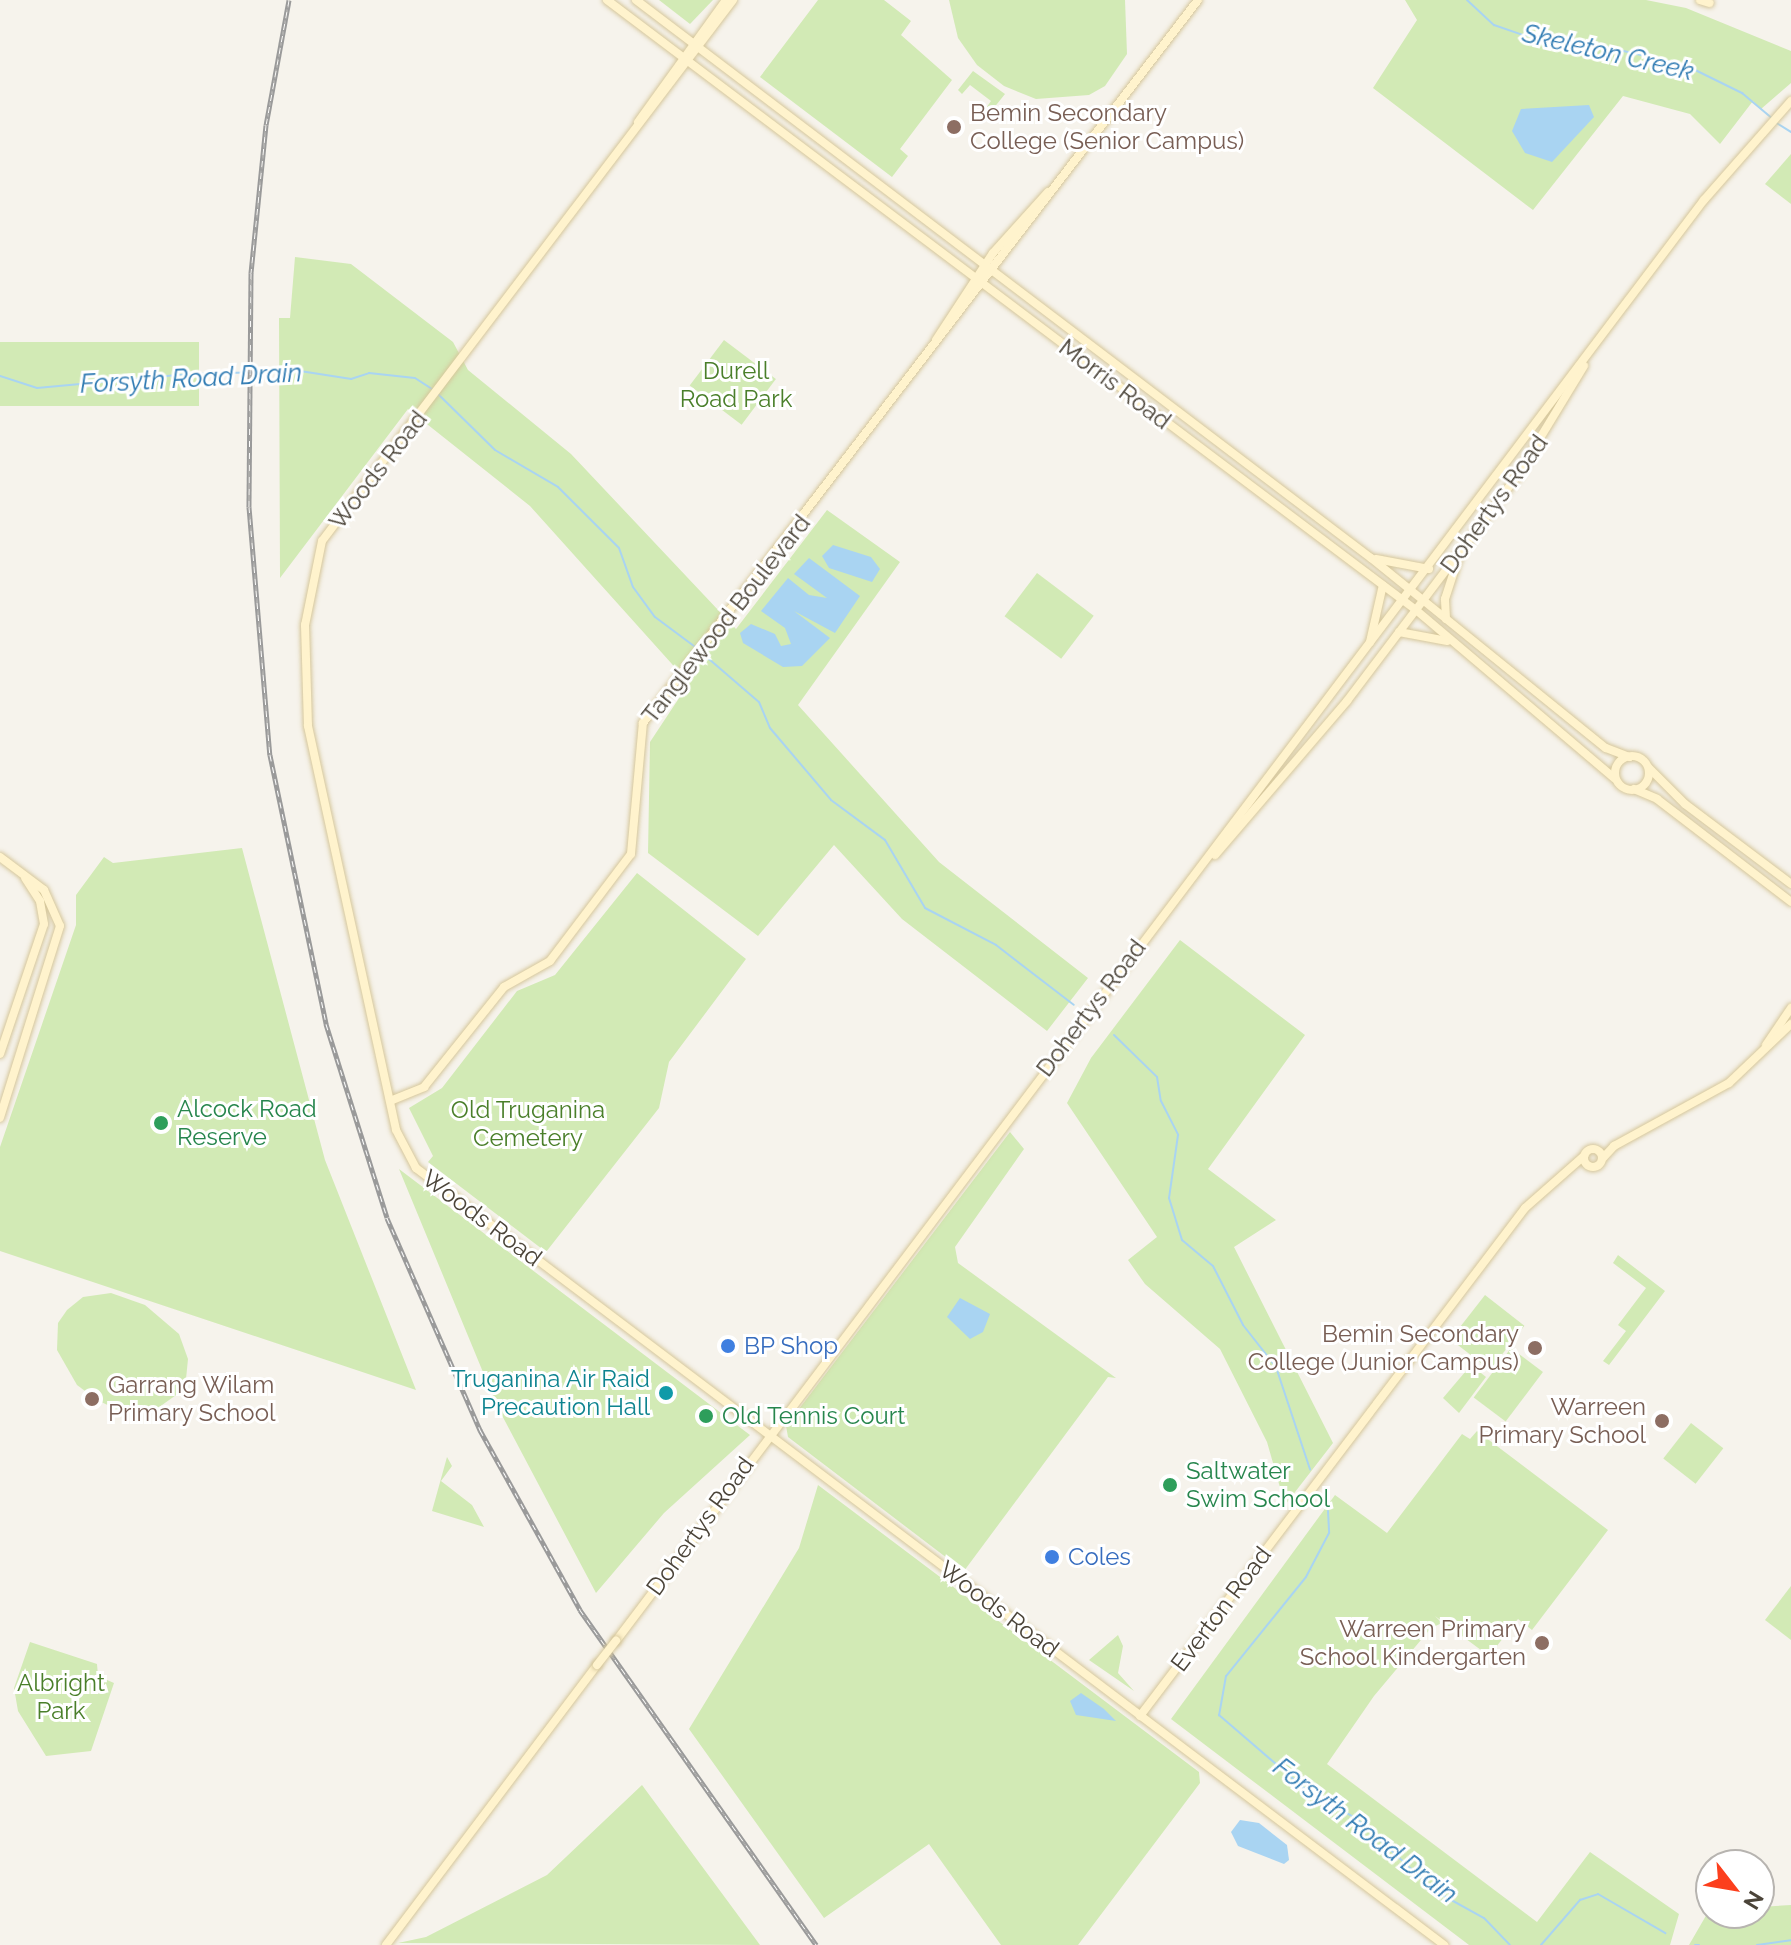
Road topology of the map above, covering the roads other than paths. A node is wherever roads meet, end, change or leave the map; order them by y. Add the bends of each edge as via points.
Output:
1 (607, 0) edge
2 (636, 0) edge
3 (726, 0) edge
4 (733, 0) edge
5 (1198, 0) edge
6 (1700, 0) edge
7 (1710, 3) dead end
8 (696, 45) junction
9 (686, 59) junction
10 (1791, 101) edge
11 (844, 158) junction
12 (834, 172) junction
13 (1063, 177) junction
14 (984, 266) junction
15 (993, 272) junction
16 (975, 279) junction
17 (983, 285) junction
18 (1597, 341) junction
19 (927, 356) junction
20 (1461, 551) junction
21 (1371, 558) junction
22 (1429, 569) junction
23 (1383, 585) junction
24 (1413, 592) junction
25 (1423, 600) junction
26 (1405, 602) junction
27 (1416, 610) junction
28 (1446, 620) junction
29 (1399, 632) junction
30 (1452, 642) junction
31 (1368, 649) junction
32 (1505, 668) junction
33 (1494, 678) junction
34 (1629, 757) junction
35 (1649, 768) junction
36 (1614, 778) junction
37 (1634, 789) junction
38 (1249, 811) junction
39 (0, 857) edge
40 (19, 871) junction
41 (1791, 884) edge
42 (1791, 902) edge
43 (1791, 1008) edge
44 (1791, 1024) edge
45 (1764, 1049) junction
46 (0, 1054) edge
47 (390, 1101) junction
48 (0, 1118) edge
49 (1614, 1146) junction
50 (1596, 1149) junction
51 (1602, 1159) junction
52 (1586, 1161) junction
53 (769, 1433) junction
54 (1140, 1716) junction
55 (386, 1945) edge
56 (1444, 1945) edge

1 - 9 street, Morris Road
2 - 8 street, Morris Road
3 - 8 street
4 - 8 street
5 - 13 street
6 - 7 street
8 - 9 street, Woods Road
8 - 11 street, Morris Road
9 - 12 street, Morris Road
9 - 47 street, Woods Road via 615,161 322,541 305,640 308,726
10 - 18 street, Dohertys Road via 1710,194
11 - 12 street
11 - 14 street, Morris Road
12 - 16 street, Morris Road
13 - 14 street, Tanglewood Boulevard
13 - 15 street, Tanglewood Boulevard
14 - 15 street, Morris Road
14 - 16 street, Tanglewood Boulevard
15 - 17 street, Tanglewood Boulevard
15 - 21 street, Morris Road
16 - 17 street, Morris Road
16 - 19 street, Tanglewood Boulevard
17 - 19 street, Tanglewood Boulevard
17 - 23 street, Morris Road
18 - 20 street, Dohertys Road via 1552,423
18 - 22 street, Dohertys Road
19 - 47 street, Tanglewood Boulevard via 639,733 631,854 545,966 504,987 424,1087
20 - 25 street, Dohertys Road
20 - 28 street via 1445,599
21 - 22 street
21 - 24 street, Morris Road
22 - 24 street, Dohertys Road
23 - 26 street, Morris Road
23 - 31 street
24 - 25 street, Morris Road
24 - 26 street, Dohertys Road
25 - 27 street, Dohertys Road
25 - 28 street, Morris Road
26 - 27 street, Morris Road
26 - 31 street, Dohertys Road
27 - 29 street, Dohertys Road
27 - 30 street, Morris Road
28 - 32 street, Morris Road
29 - 30 street
29 - 38 street, Dohertys Road
30 - 33 street, Morris Road
31 - 38 street, Dohertys Road
32 - 33 street
32 - 34 street, Morris Road via 1606,748
33 - 36 street, Morris Road
34 - 35 street, Morris Road via 1641,757
34 - 36 street
35 - 37 street
35 - 41 street via 1685,804
36 - 37 street, Morris Road via 1624,790
37 - 42 street via 1657,799
38 - 53 street, Dohertys Road via 1161,915
39 - 40 street
40 - 46 street via 40,901 44,924
40 - 48 street via 47,893 60,926
43 - 45 street
44 - 45 street
45 - 49 street via 1711,1096
47 - 53 street, Woods Road via 416,1168
49 - 50 street
49 - 51 street
50 - 51 street
50 - 52 street
51 - 52 street
52 - 54 street, Everton Road via 1525,1208
53 - 54 street, Woods Road
53 - 55 street, Dohertys Road, bridge
54 - 56 street, Woods Road

